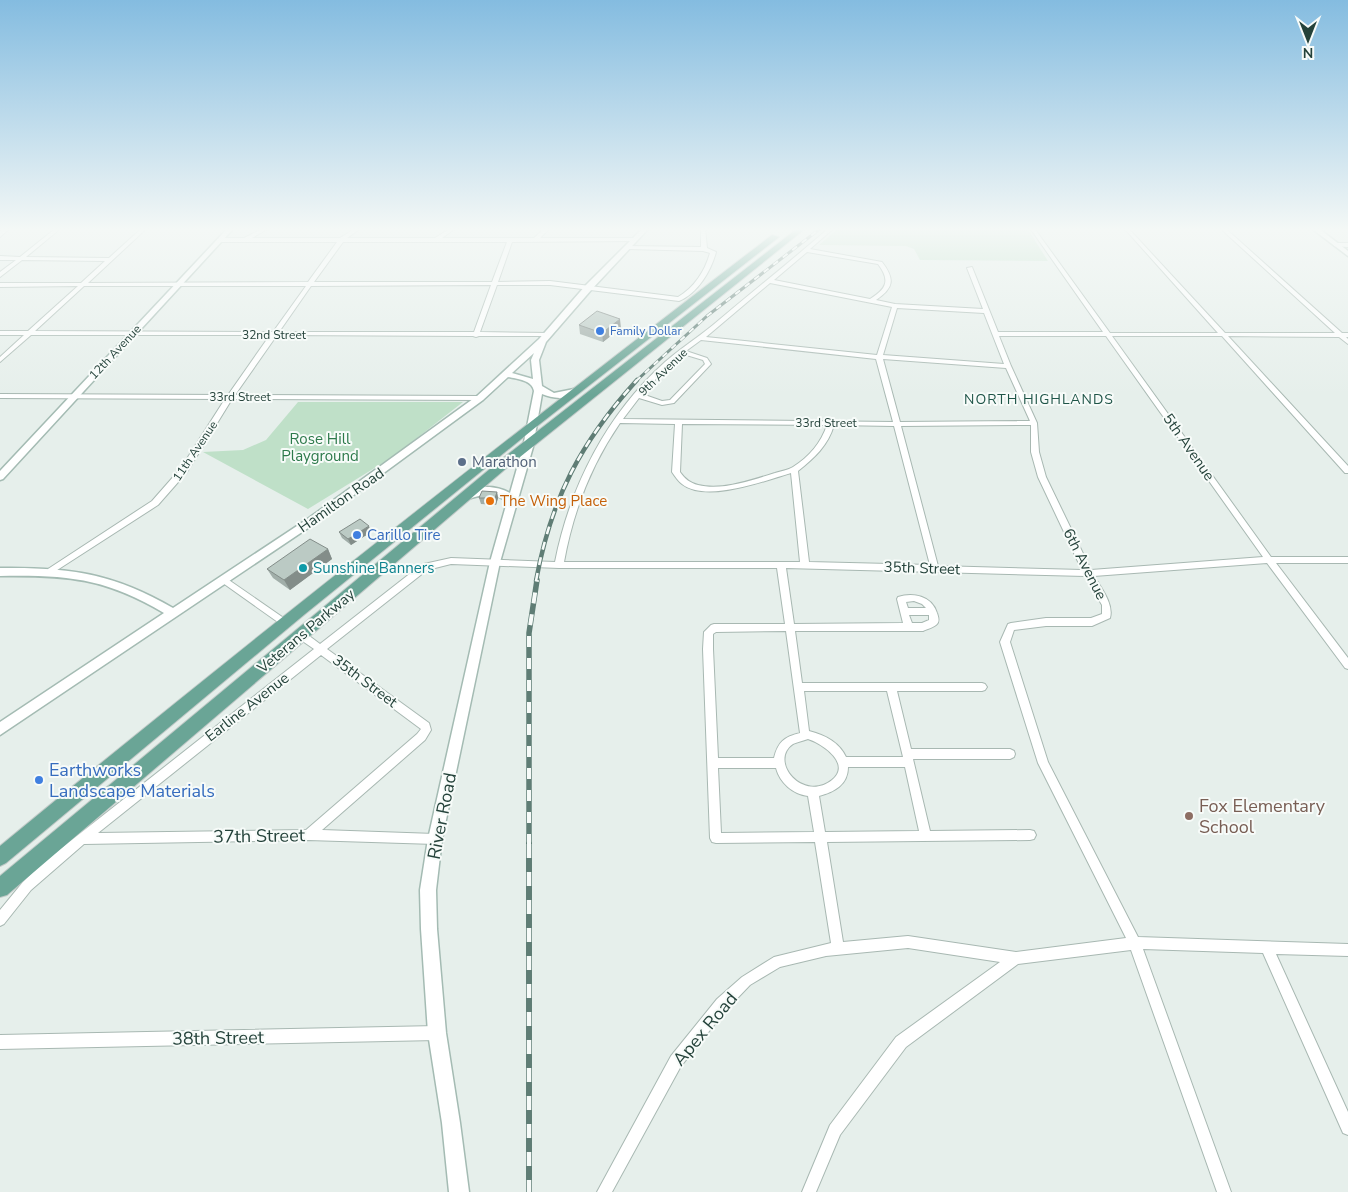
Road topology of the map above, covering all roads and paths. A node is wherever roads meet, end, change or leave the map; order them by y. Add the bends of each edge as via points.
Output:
1 (179, 283) edge
2 (310, 283) edge
3 (493, 283) edge
4 (86, 284) junction
5 (121, 284) edge
6 (563, 284) edge
7 (592, 284) edge
8 (697, 284) edge
9 (715, 284) edge
10 (732, 284) edge
11 (766, 284) edge
12 (782, 284) edge
13 (890, 284) edge
14 (976, 284) edge
15 (1073, 284) edge
16 (1178, 284) edge
17 (1283, 284) edge
18 (0, 285) edge
19 (589, 287) junction
20 (871, 301) junction
21 (895, 306) junction
22 (986, 311) junction
23 (0, 333) edge
24 (31, 333) junction
25 (132, 334) junction
26 (996, 334) junction
27 (272, 335) junction
28 (476, 335) junction
29 (1226, 335) junction
30 (1340, 335) junction
31 (1348, 335) edge
32 (1111, 336) junction
33 (545, 338) junction
34 (702, 338) junction
35 (1348, 342) edge
36 (682, 352) junction
37 (879, 357) junction
38 (0, 360) edge
39 (1008, 366) junction
40 (508, 374) junction
41 (537, 387) junction
42 (574, 392) junction
43 (0, 396) edge
44 (75, 396) junction
45 (638, 396) junction
46 (230, 397) junction
47 (480, 398) junction
48 (618, 422) junction
49 (679, 422) junction
50 (831, 423) junction
51 (1034, 423) junction
52 (896, 424) junction
53 (532, 425) junction
54 (528, 447) junction
55 (794, 470) junction
56 (1348, 470) edge
57 (0, 477) edge
58 (463, 498) junction
59 (513, 501) junction
60 (1269, 560) junction
61 (1348, 560) edge
62 (495, 562) junction
63 (559, 565) junction
64 (780, 565) junction
65 (805, 565) junction
66 (935, 569) junction
67 (51, 571) junction
68 (0, 572) edge
69 (1088, 573) junction
70 (223, 579) junction
71 (904, 612) junction
72 (933, 612) junction
73 (173, 613) junction
74 (284, 623) junction
75 (790, 627) junction
76 (908, 627) junction
77 (301, 635) junction
78 (321, 649) junction
79 (1348, 665) edge
80 (799, 687) junction
81 (891, 687) junction
82 (982, 687) dead end
83 (0, 728) edge
84 (805, 735) junction
85 (1010, 754) dead end
86 (908, 758) junction
87 (842, 762) junction
88 (713, 763) junction
89 (779, 763) junction
90 (813, 792) junction
91 (308, 836) junction
92 (926, 836) junction
93 (1030, 836) dead end
94 (820, 838) junction
95 (82, 839) junction
96 (435, 839) junction
97 (0, 857) edge
98 (0, 888) edge
99 (0, 920) edge
100 (1135, 943) junction
101 (1268, 948) junction
102 (838, 949) junction
103 (1348, 950) edge
104 (1016, 958) junction
105 (437, 1033) junction
106 (0, 1042) edge
107 (1348, 1128) edge
108 (459, 1192) edge
109 (604, 1192) edge
110 (809, 1192) edge
111 (1224, 1192) edge

1 - 25 street, 12th Avenue
2 - 27 street, 11th Avenue
3 - 28 street
4 - 5 street
4 - 18 street
4 - 24 street
6 - 19 street
7 - 19 street, Hamilton Road
8 - 19 street via 679,299
9 - 42 main road, Veterans Parkway
10 - 54 main road, Veterans Parkway
11 - 34 street, 9th Avenue
12 - 20 street
13 - 20 street via 887,291
14 - 22 street, 6th Avenue
15 - 32 street, 5th Avenue
16 - 29 street
17 - 30 street
19 - 33 street, Hamilton Road
20 - 21 street
21 - 22 street
21 - 37 street
22 - 26 street, 6th Avenue
23 - 24 street, 32nd Street
24 - 25 street, 32nd Street
24 - 38 street
25 - 27 street, 32nd Street
25 - 44 street, 12th Avenue
26 - 32 street
26 - 39 street, 6th Avenue
27 - 28 street, 32nd Street
27 - 46 street, 11th Avenue
28 - 33 street, 32nd Street
29 - 30 street
29 - 32 street
29 - 56 street
30 - 31 street
30 - 35 street
32 - 60 street, 5th Avenue
33 - 40 street, Hamilton Road
33 - 41 street, River Road via 535,360
34 - 36 street, 9th Avenue
34 - 37 street
36 - 45 street, 9th Avenue
36 - 45 street via 704,358 708,364 672,402 662,403
37 - 39 street
37 - 52 street
39 - 51 street, 6th Avenue
40 - 41 street via 526,378
40 - 47 street, Hamilton Road
41 - 42 street via 556,397
41 - 53 street, River Road
42 - 53 main road, Veterans Parkway
43 - 44 street, 33rd Street
44 - 46 street, 33rd Street
44 - 57 street, 12th Avenue
45 - 48 street, 9th Avenue
46 - 47 street, 33rd Street
46 - 67 street, 11th Avenue via 184,470 155,503
47 - 70 street, Hamilton Road via 376,477
48 - 49 street, 33rd Street
48 - 63 street, 9th Avenue via 581,486
49 - 50 street, 33rd Street
49 - 55 street via 676,472 687,484 723,488
50 - 52 street, 33rd Street
50 - 55 street via 827,438 814,455
51 - 52 street, 33rd Street
51 - 69 street, 6th Avenue via 1035,452 1042,477
52 - 66 street
53 - 54 street, River Road
53 - 74 main road, Veterans Parkway
54 - 58 main road, Veterans Parkway
54 - 59 street, River Road
55 - 65 street
58 - 59 street via 476,491 492,490 507,495
58 - 77 main road, Veterans Parkway
59 - 62 street, River Road
60 - 61 street, 35th Street
60 - 69 street, 35th Street
60 - 79 street, 5th Avenue
62 - 63 street, 35th Street
62 - 78 street, Earline Avenue via 451,561 424,567
62 - 96 street, River Road
63 - 64 street, 35th Street
64 - 65 street, 35th Street
64 - 75 street
65 - 66 street, 35th Street
66 - 69 street, 35th Street
67 - 68 street
67 - 73 street via 87,575 120,584
69 - 100 street, 6th Avenue via 1106,605 1106,616 1092,622 1046,622 1011,627 1005,642 1043,763
70 - 73 street, Hamilton Road
70 - 74 street
71 - 72 street
71 - 72 street via 901,599 908,598 923,600
71 - 76 street
72 - 76 street via 934,622 930,625
73 - 83 street, Hamilton Road
74 - 97 main road, Veterans Parkway
75 - 76 street
75 - 80 street
75 - 88 street via 714,628 709,632
77 - 78 street, 35th Street
77 - 98 main road, Veterans Parkway
78 - 91 street, 35th Street via 425,726 426,730
78 - 95 street, Earline Avenue
80 - 81 street
80 - 84 street
81 - 82 street
81 - 86 street
84 - 87 street via 828,741
84 - 89 street via 783,746
85 - 86 street
86 - 87 street
86 - 92 street
87 - 90 street via 841,775 836,783 828,789
88 - 89 street
88 - 94 street via 716,838
89 - 90 street via 788,781 797,788
90 - 94 street
91 - 95 street, 37th Street
91 - 96 street, 37th Street
92 - 93 street
92 - 94 street
94 - 102 street
95 - 99 street, Earline Avenue via 12,902
96 - 105 street, River Road via 428,890
100 - 101 street
100 - 104 street
100 - 111 street
101 - 103 street
101 - 107 street
102 - 104 street, Apex Road via 908,942
102 - 109 street, Apex Road via 778,961 746,981 722,1004 676,1061
104 - 110 street via 901,1042 835,1130
105 - 106 street, 38th Street
105 - 108 street, River Road

